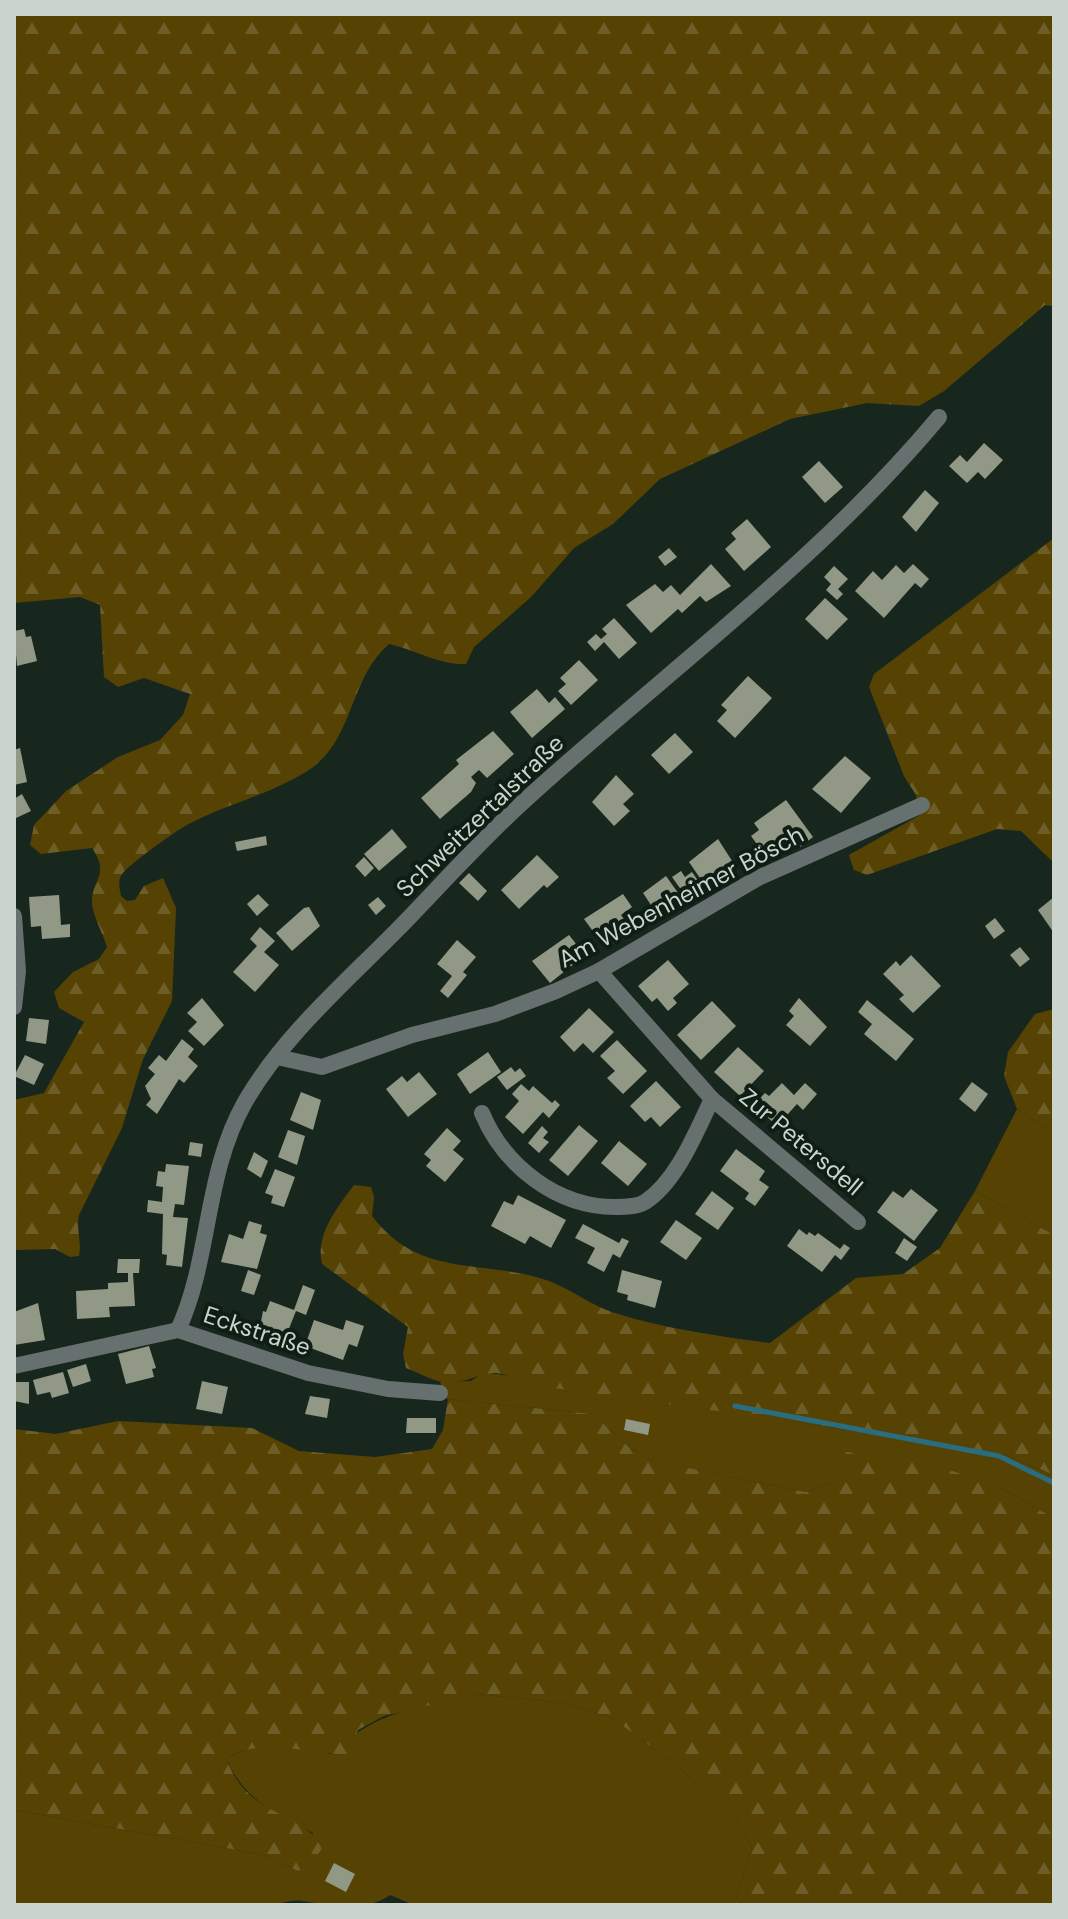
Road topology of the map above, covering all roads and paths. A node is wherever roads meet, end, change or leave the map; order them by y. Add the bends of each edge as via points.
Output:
1 (939, 417) dead end
2 (922, 805) dead end
3 (14, 916) edge
4 (599, 971) junction
5 (14, 1007) edge
6 (277, 1057) junction
7 (712, 1099) junction
8 (482, 1113) dead end
9 (858, 1222) dead end
10 (178, 1330) junction
11 (14, 1366) edge
12 (440, 1393) dead end

1 - 6 street, Schweitzertalstraße via 847,517 521,804
2 - 4 street, Am Webenheimer Bösch via 758,878
3 - 5 street
4 - 6 street, Am Webenheimer Bösch via 495,1014 412,1035 322,1067
4 - 7 street, Zur Petersdell
6 - 10 street, Schweitzertalstraße via 245,1102 228,1139 194,1288
7 - 8 street, Zur Petersdell via 657,1193 642,1204 624,1207 601,1207 546,1189 504,1149
7 - 9 street, Zur Petersdell
10 - 11 street, Eckstraße
10 - 12 street, Eckstraße via 308,1373

